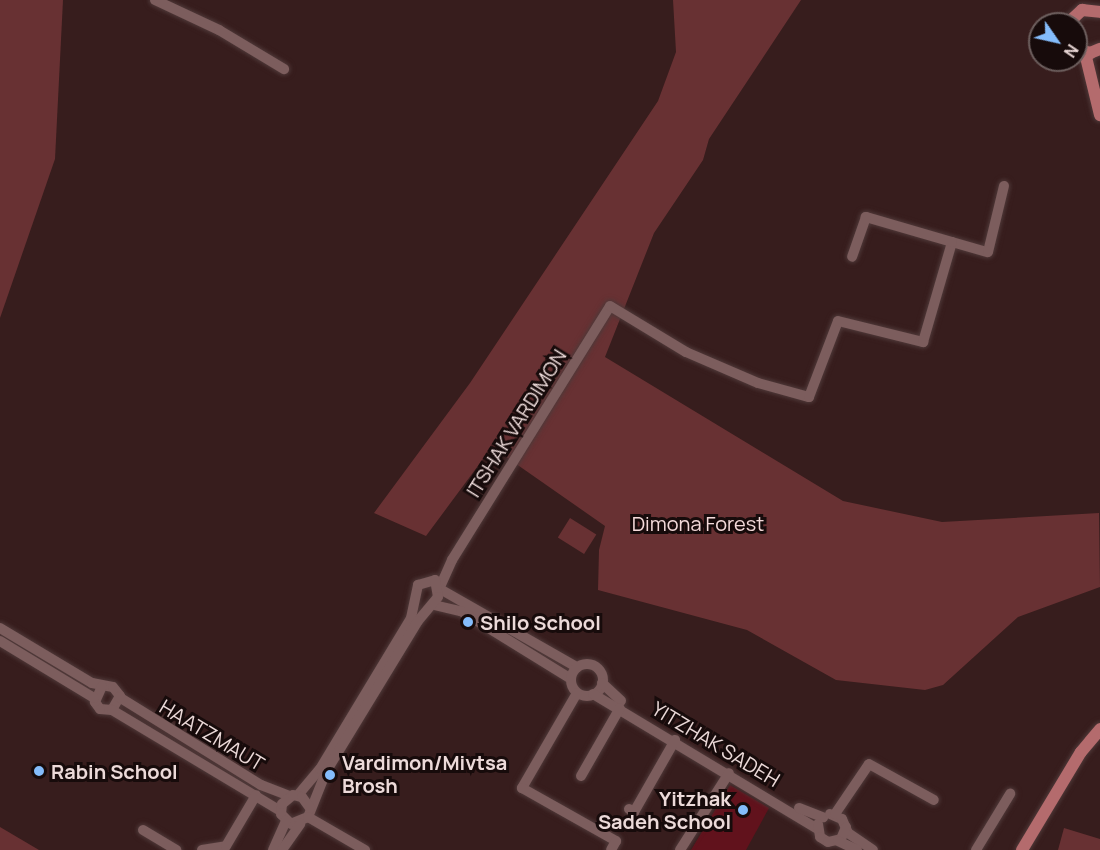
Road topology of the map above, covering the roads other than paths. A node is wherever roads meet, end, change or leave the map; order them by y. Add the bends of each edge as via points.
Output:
1 (155, 0) edge
2 (1075, 6) edge
3 (1094, 7) edge
4 (284, 69) dead end
5 (1087, 72) edge
6 (1100, 115) edge
7 (1005, 186) dead end
8 (952, 242) junction
9 (852, 257) dead end
10 (438, 585) junction
11 (416, 603) junction
12 (432, 606) junction
13 (0, 628) edge
14 (0, 641) edge
15 (577, 667) junction
16 (571, 679) junction
17 (602, 682) junction
18 (102, 686) junction
19 (577, 693) junction
20 (593, 694) junction
21 (119, 697) junction
22 (94, 698) junction
23 (620, 708) junction
24 (112, 710) junction
25 (1100, 729) edge
26 (675, 740) junction
27 (729, 773) junction
28 (581, 776) dead end
29 (1010, 794) dead end
30 (256, 795) junction
31 (294, 796) junction
32 (934, 800) dead end
33 (629, 809) dead end
34 (835, 814) junction
35 (283, 816) junction
36 (306, 816) junction
37 (823, 817) junction
38 (846, 827) junction
39 (818, 829) junction
40 (143, 830) dead end
41 (824, 840) junction
42 (838, 841) junction
43 (176, 850) edge
44 (202, 850) edge
45 (273, 850) edge
46 (282, 850) edge
47 (365, 850) edge
48 (611, 850) edge
49 (680, 850) edge
50 (818, 850) edge
51 (857, 850) edge
52 (873, 850) edge
53 (976, 850) edge
54 (1022, 850) edge

1 - 4 street via 219,30
2 - 3 main road
5 - 6 main road
7 - 8 street via 988,252
8 - 9 street via 866,217
8 - 10 street, ITSHAK VARDIMON via 923,342 838,321 809,397 758,383 686,352 610,306
10 - 11 street, ITSHAK VARDIMON via 418,585
10 - 12 street
10 - 15 street
11 - 12 street
11 - 31 street via 411,618 320,769
12 - 16 street via 461,611
12 - 36 street via 326,772
13 - 18 street
14 - 22 street
15 - 16 street
15 - 17 street via 593,665
16 - 19 street
17 - 20 street
17 - 37 street, YITZHAK SADEH via 613,697 803,811
18 - 21 street via 113,687
18 - 22 street
19 - 20 street
19 - 48 street via 522,788 616,841
20 - 23 street, YITZHAK SADEH
21 - 24 street
21 - 31 street, HAATZMAUT via 261,785
22 - 24 street via 100,709
23 - 26 street, YITZHAK SADEH
23 - 28 street
24 - 30 street, HAATZMAUT
25 - 54 main road via 1081,752
26 - 27 street, YITZHAK SADEH
26 - 33 street via 634,812
27 - 39 street, YITZHAK SADEH
27 - 49 street
29 - 53 street
30 - 35 street, HAATZMAUT
30 - 44 street via 226,846
31 - 35 street
31 - 36 street
32 - 34 street via 869,764
34 - 37 street
34 - 38 street
35 - 36 street
35 - 45 street
36 - 46 street
36 - 47 street
37 - 39 street
38 - 42 street
38 - 52 street
39 - 41 street
40 - 43 street
41 - 42 street
41 - 50 street
42 - 51 street

